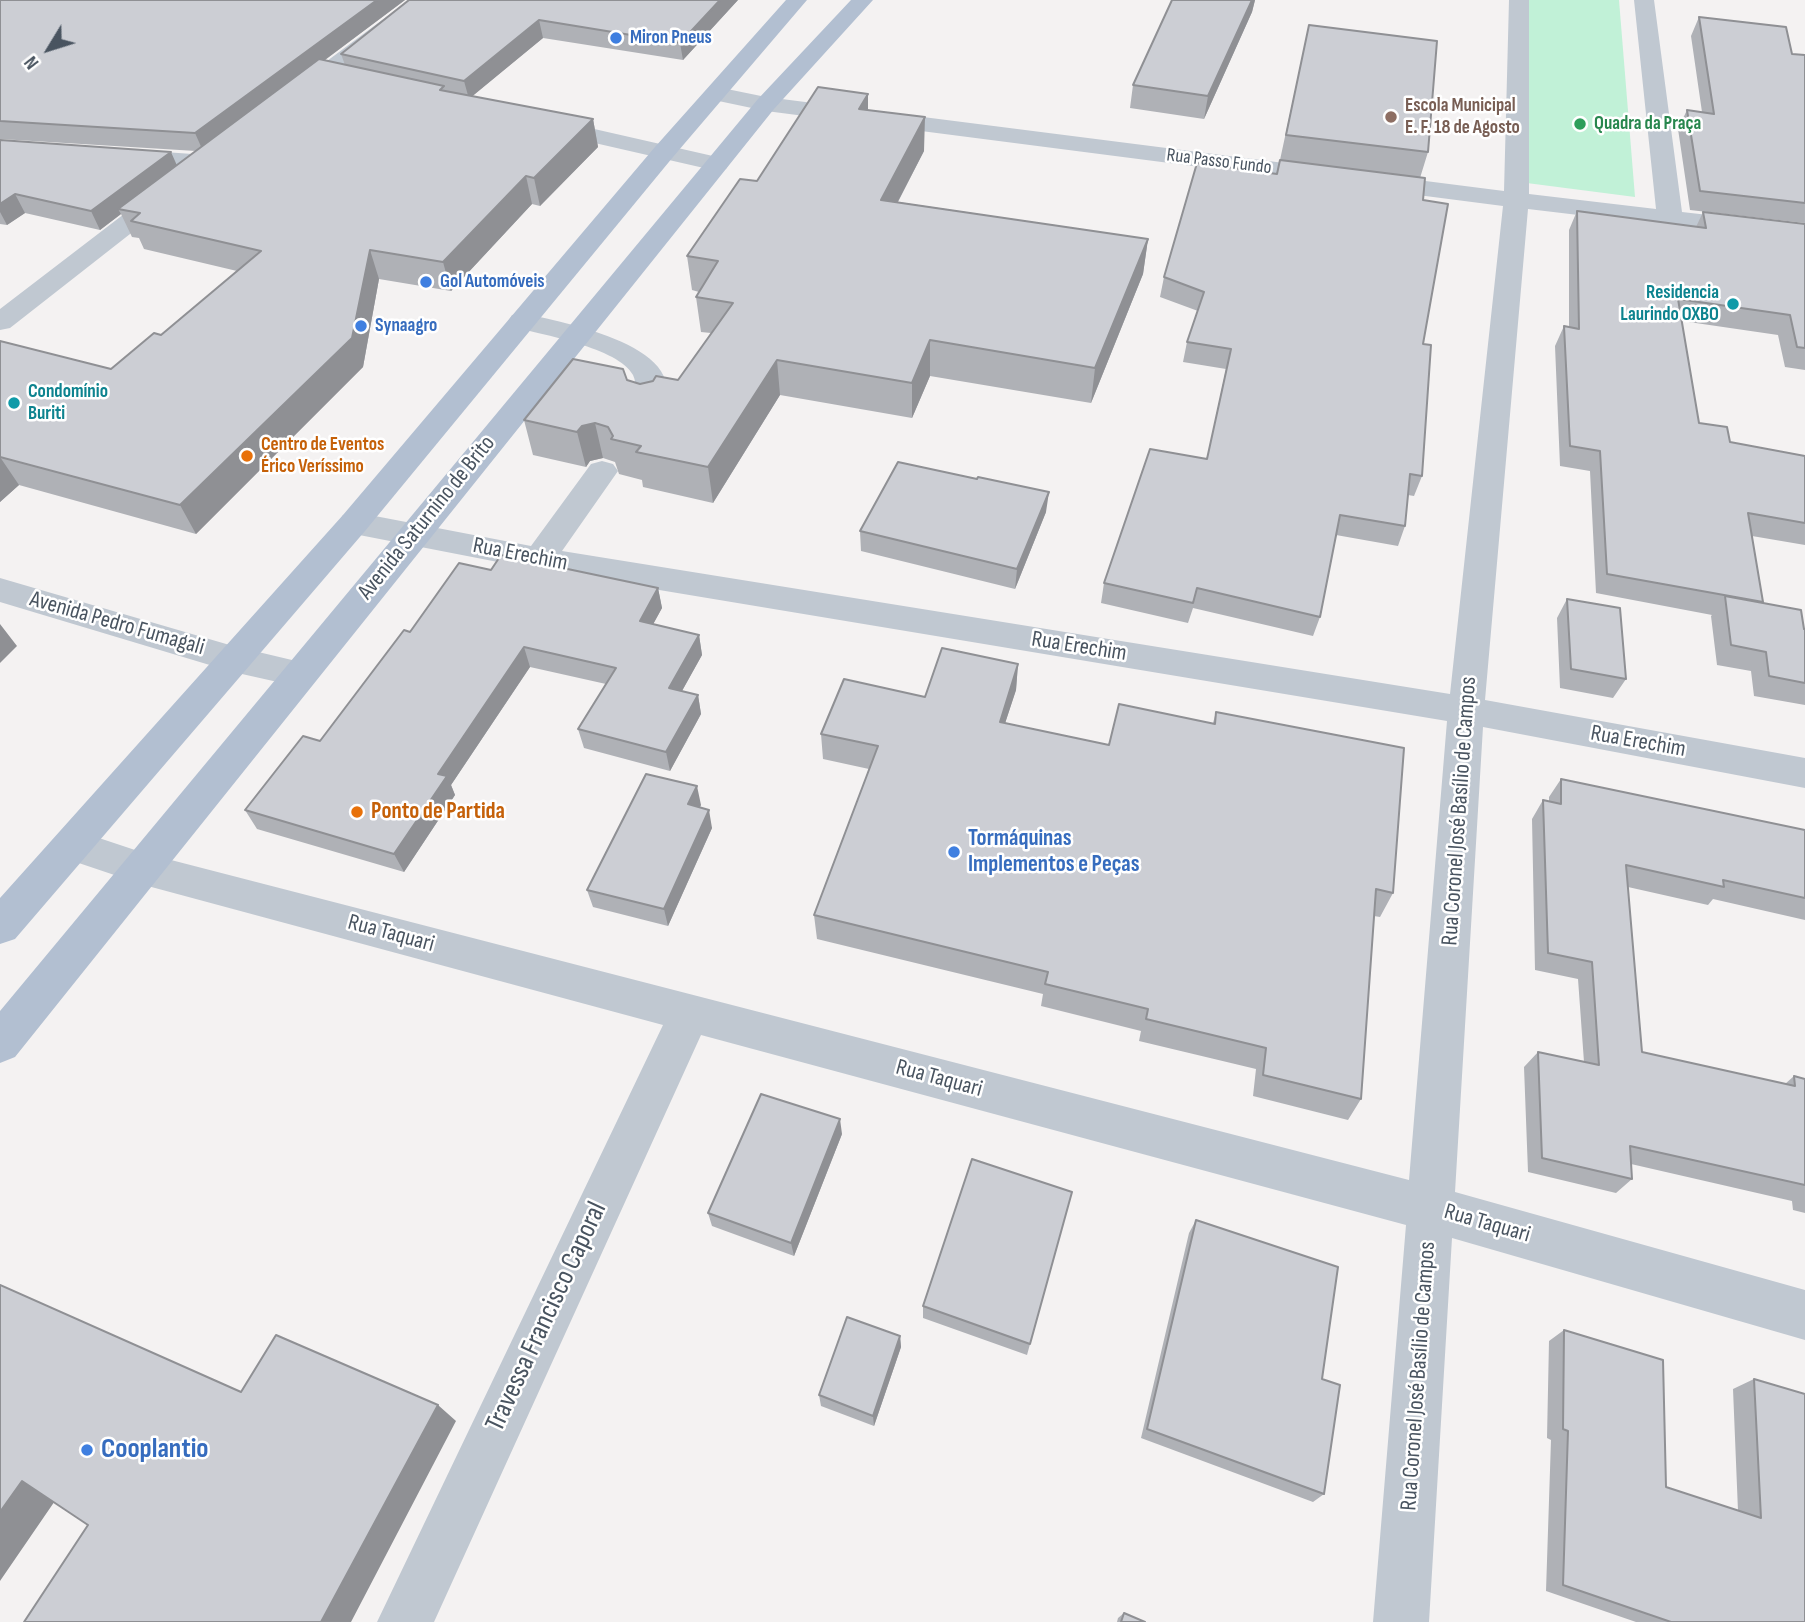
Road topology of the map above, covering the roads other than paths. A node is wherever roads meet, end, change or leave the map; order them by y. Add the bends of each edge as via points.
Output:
1 (422, 0) edge
2 (797, 0) edge
3 (863, 0) edge
4 (1519, 0) edge
5 (1644, 0) edge
6 (774, 27) junction
7 (828, 37) junction
8 (322, 75) junction
9 (349, 81) edge
10 (717, 94) junction
11 (766, 104) junction
12 (280, 107) edge
13 (519, 119) edge
14 (228, 146) edge
15 (664, 152) junction
16 (97, 155) edge
17 (207, 162) junction
18 (717, 164) junction
19 (1516, 200) junction
20 (1670, 219) junction
21 (1805, 234) edge
22 (522, 321) junction
23 (0, 322) edge
24 (577, 334) junction
25 (647, 408) edge
26 (602, 471) edge
27 (354, 523) junction
28 (413, 534) junction
29 (539, 559) junction
30 (0, 590) edge
31 (233, 659) junction
32 (300, 674) junction
33 (1466, 710) junction
34 (1805, 773) edge
35 (72, 845) junction
36 (144, 869) junction
37 (0, 926) edge
38 (690, 1013) junction
39 (0, 1043) edge
40 (1432, 1209) junction
41 (1805, 1315) edge
42 (405, 1622) edge
43 (1401, 1622) edge

1 - 8 street
2 - 6 main road
3 - 7 main road, Avenida Saturnino de Brito
4 - 19 street, Rua Coronel José Basílio de Campos
5 - 20 street
6 - 7 main road
6 - 10 main road
7 - 11 main road, Avenida Saturnino de Brito
8 - 9 street
8 - 12 street
10 - 11 street, Rua Passo Fundo
10 - 15 main road
11 - 18 main road, Avenida Saturnino de Brito
11 - 19 street, Rua Passo Fundo
13 - 15 street
14 - 17 street
15 - 18 street
15 - 22 main road
16 - 17 street
17 - 23 street
18 - 24 main road, Avenida Saturnino de Brito
19 - 20 street, Rua Passo Fundo
19 - 33 street, Rua Coronel José Basílio de Campos
20 - 21 street, Rua Passo Fundo
22 - 24 street
22 - 27 main road
24 - 25 street via 625,354 645,369 651,385
24 - 28 main road, Avenida Saturnino de Brito
26 - 29 street
27 - 28 street, Rua Erechim
27 - 31 main road
28 - 29 street, Rua Erechim
28 - 32 main road, Avenida Saturnino de Brito
29 - 33 street, Rua Erechim
30 - 31 street, Avenida Pedro Fumagali
31 - 32 street, Avenida Pedro Fumagali
31 - 35 main road
32 - 36 main road, Avenida Saturnino de Brito
33 - 34 street, Rua Erechim
33 - 40 street, Rua Coronel José Basílio de Campos
35 - 36 street, Rua Taquari
35 - 37 main road
36 - 38 street, Rua Taquari
36 - 39 main road, Avenida Saturnino de Brito
38 - 40 street, Rua Taquari
38 - 42 street, Travessa Francisco Caporal
40 - 41 street, Rua Taquari
40 - 43 street, Rua Coronel José Basílio de Campos

